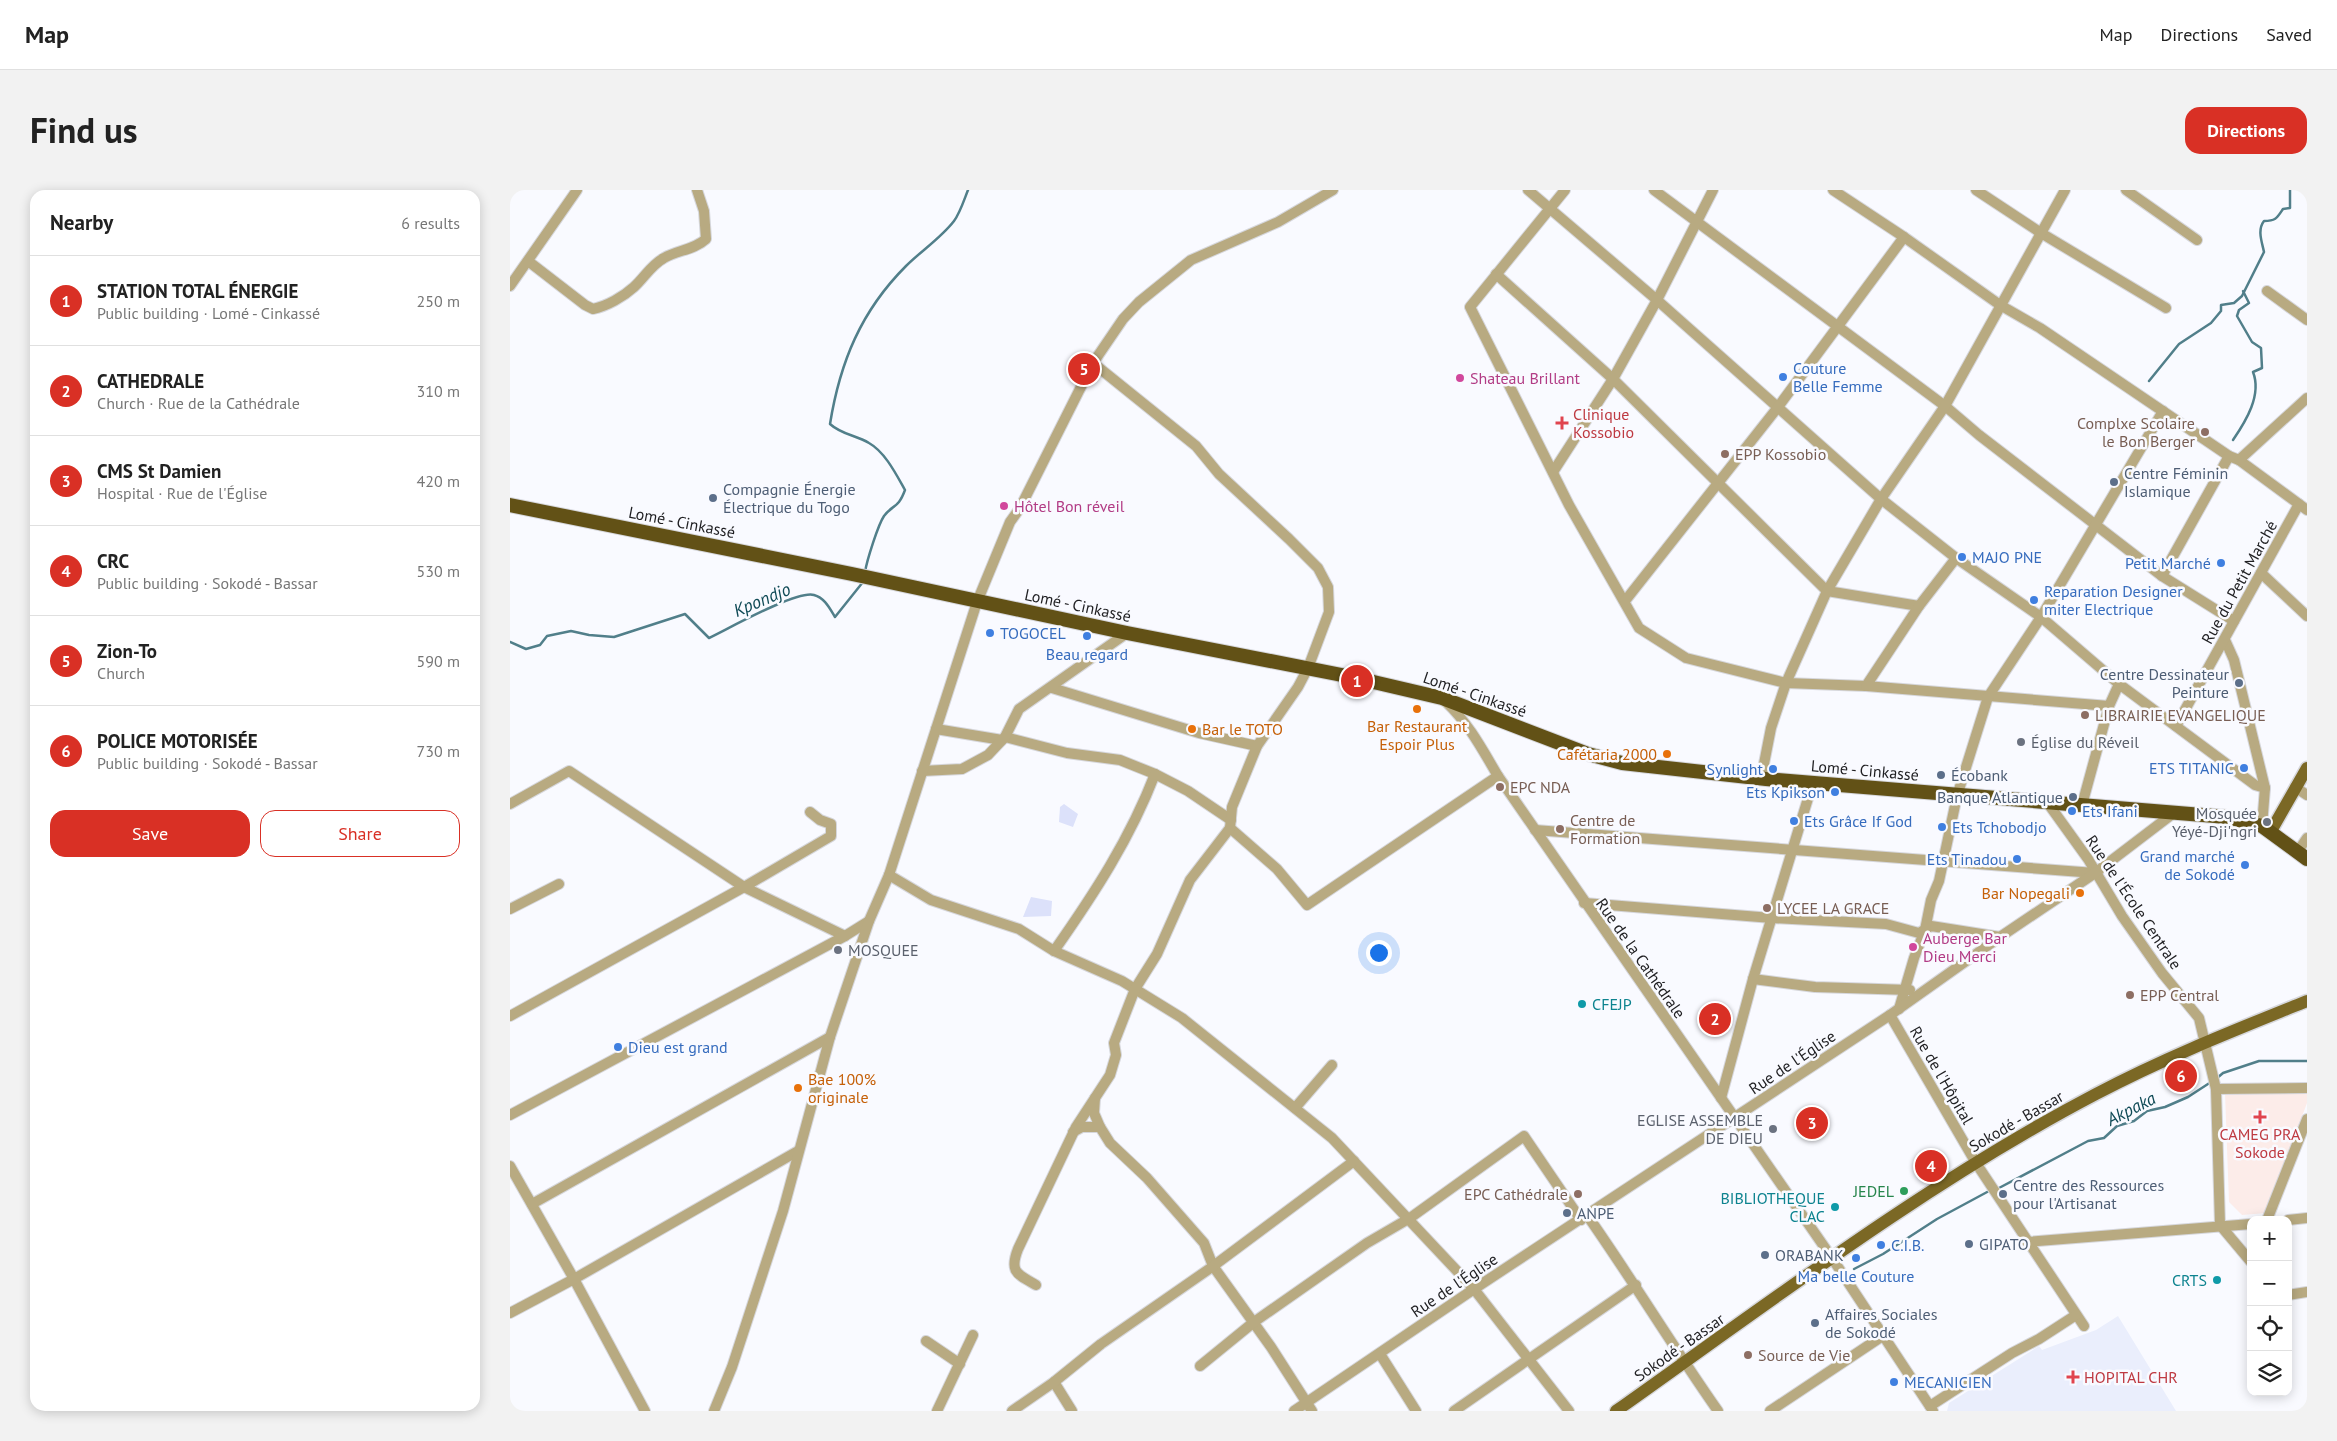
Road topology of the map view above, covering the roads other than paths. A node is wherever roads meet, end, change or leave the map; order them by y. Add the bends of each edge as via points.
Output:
1 (577, 190) edge
2 (697, 190) edge
3 (1334, 190) edge
4 (1528, 190) edge
5 (1565, 190) edge
6 (1654, 190) edge
7 (1713, 190) edge
8 (1833, 190) edge
9 (1976, 190) edge
10 (2065, 190) edge
11 (2126, 190) edge
12 (1549, 208) junction
13 (1698, 222) junction
14 (2041, 233) junction
15 (1904, 237) junction
16 (2197, 240) dead end
17 (528, 261) junction
18 (1496, 274) junction
19 (510, 286) edge
20 (2267, 291) dead end
21 (1657, 300) junction
22 (2000, 305) junction
23 (2166, 308) dead end
24 (2307, 320) edge
25 (1836, 326) junction
26 (1093, 363) junction
27 (1613, 379) junction
28 (2307, 399) edge
29 (1945, 406) junction
30 (1778, 407) junction
31 (2163, 411) junction
32 (2229, 456) junction
33 (2239, 460) junction
34 (1553, 472) junction
35 (1718, 482) junction
36 (1881, 499) junction
37 (510, 505) edge
38 (2303, 507) edge
39 (2096, 524) junction
40 (1956, 558) junction
41 (2261, 573) junction
42 (2162, 576) junction
43 (1827, 591) junction
44 (1625, 601) junction
45 (977, 602) junction
46 (1919, 606) junction
47 (2307, 616) edge
48 (2041, 617) junction
49 (2234, 621) junction
50 (1127, 633) junction
51 (2225, 640) junction
52 (1308, 668) junction
53 (1786, 683) junction
54 (2119, 684) junction
55 (1866, 686) junction
56 (1052, 688) junction
57 (1988, 697) junction
58 (1442, 698) junction
59 (2109, 706) junction
60 (2176, 726) junction
61 (936, 729) junction
62 (1004, 738) junction
63 (1257, 746) junction
64 (2307, 768) edge
65 (922, 771) junction
66 (1155, 774) junction
67 (1498, 776) junction
68 (1761, 779) junction
69 (1813, 782) junction
70 (2295, 787) junction
71 (2265, 788) junction
72 (2307, 794) edge
73 (1957, 796) junction
74 (2047, 802) junction
75 (510, 804) edge
76 (2082, 805) junction
77 (810, 812) dead end
78 (2175, 812) junction
79 (1230, 824) junction
80 (2266, 828) junction
81 (1535, 830) junction
82 (2307, 838) edge
83 (1793, 850) junction
84 (2302, 855) edge
85 (1944, 860) junction
86 (2095, 873) junction
87 (889, 875) junction
88 (559, 884) dead end
89 (744, 887) junction
90 (1584, 903) junction
91 (510, 909) edge
92 (1772, 918) junction
93 (868, 921) junction
94 (1925, 930) junction
95 (845, 936) junction
96 (2000, 937) junction
97 (1054, 951) junction
98 (1754, 979) junction
99 (1135, 989) junction
100 (1904, 990) junction
101 (1923, 991) junction
102 (2307, 1001) edge
103 (1899, 1008) junction
104 (1890, 1015) junction
105 (510, 1016) edge
106 (830, 1037) junction
107 (2206, 1042) junction
108 (1332, 1065) dead end
109 (2215, 1087) junction
110 (2307, 1088) edge
111 (1096, 1096) junction
112 (1721, 1098) junction
113 (1294, 1108) junction
114 (510, 1115) edge
115 (1736, 1118) junction
116 (2307, 1119) edge
117 (1100, 1128) junction
118 (1074, 1132) junction
119 (798, 1151) junction
120 (1354, 1161) junction
121 (1976, 1163) junction
122 (510, 1166) edge
123 (532, 1204) junction
124 (2268, 1216) edge
125 (1584, 1217) junction
126 (1410, 1218) junction
127 (2307, 1218) edge
128 (2292, 1220) edge
129 (2247, 1224) edge
130 (2220, 1225) junction
131 (2027, 1242) junction
132 (1832, 1258) junction
133 (2250, 1261) edge
134 (1214, 1266) junction
135 (574, 1279) junction
136 (1036, 1285) dead end
137 (1636, 1285) junction
138 (1474, 1289) junction
139 (2307, 1292) edge
140 (2292, 1294) edge
141 (510, 1313) edge
142 (2076, 1315) junction
143 (1254, 1322) junction
144 (2084, 1326) dead end
145 (973, 1336) dead end
146 (1884, 1336) junction
147 (926, 1341) dead end
148 (1380, 1354) junction
149 (1530, 1359) junction
150 (1684, 1363) junction
151 (960, 1364) junction
152 (1200, 1366) dead end
153 (1054, 1382) junction
154 (1309, 1407) edge
155 (1931, 1408) edge
156 (645, 1411) edge
157 (714, 1411) edge
158 (937, 1411) edge
159 (1012, 1411) edge
160 (1072, 1411) edge
161 (1294, 1411) edge
162 (1416, 1411) edge
163 (1454, 1411) edge
164 (1569, 1411) edge
165 (1616, 1411) edge
166 (1718, 1411) edge
167 (1770, 1411) edge

1 - 17 street
2 - 17 street via 704,211 706,238 700,244 653,265 634,287 601,307 593,310 585,305
3 - 26 street via 1278,222 1191,260 1139,302
4 - 12 street
5 - 12 street
6 - 13 street
7 - 13 street
8 - 15 street
9 - 14 street
10 - 14 street
11 - 16 street
12 - 18 street
12 - 21 street
13 - 21 street
13 - 25 street
14 - 22 street
14 - 23 street
15 - 22 street
15 - 25 street
17 - 19 street
18 - 27 street
18 - 34 street via 1470,307
20 - 24 street
21 - 27 street
21 - 30 street
22 - 29 street
22 - 31 street via 2040,328
25 - 29 street
25 - 30 street
26 - 45 street via 1010,522
26 - 52 street via 1196,446 1219,474 1318,568 1328,588 1329,612
27 - 34 street
27 - 35 street
28 - 33 street
29 - 36 street
29 - 39 street
30 - 35 street
30 - 36 street
31 - 32 street
31 - 39 street
32 - 33 street
32 - 42 street
33 - 38 street
34 - 44 street
35 - 43 street
35 - 44 street
36 - 40 street
36 - 43 street
37 - 45 highway, Lomé - Cinkassé
38 - 41 street, Rue du Petit Marché
39 - 42 street
39 - 48 street
40 - 46 street
40 - 48 street
41 - 47 street
41 - 49 street, Rue du Petit Marché
42 - 49 street
43 - 46 street
43 - 53 street
44 - 53 street via 1639,628 1686,658
45 - 50 highway, Lomé - Cinkassé
45 - 61 street
46 - 55 street
48 - 54 street
48 - 57 street
49 - 51 street, Rue du Petit Marché
50 - 52 highway, Lomé - Cinkassé
50 - 56 street
51 - 60 street, Rue du Petit Marché
51 - 71 street via 2234,660
52 - 58 highway, Lomé - Cinkassé
52 - 63 street
53 - 55 street
53 - 68 street via 1771,728
54 - 59 street
54 - 60 street
55 - 57 street
56 - 62 street via 1019,709
56 - 63 street via 1199,733
57 - 59 street
57 - 73 street
58 - 67 street, Rue de la Cathédrale via 1463,718
58 - 68 highway, Lomé - Cinkassé via 1607,760
59 - 76 street
60 - 71 street via 2255,785
61 - 62 street
61 - 65 street
62 - 65 street via 988,755 962,769
62 - 66 street via 1067,753 1120,760
63 - 79 street via 1232,807
64 - 70 main road
65 - 87 street
66 - 79 street via 1188,791
66 - 97 street via 1136,822 1092,896
67 - 79 street via 1307,905 1277,869
67 - 81 street, Rue de la Cathédrale
68 - 69 highway, Lomé - Cinkassé
69 - 73 highway, Lomé - Cinkassé
69 - 83 street
70 - 72 street
70 - 80 main road
71 - 80 street
73 - 74 highway, Lomé - Cinkassé
73 - 85 street
74 - 76 highway, Lomé - Cinkassé
74 - 86 street, Rue de l'École Centrale
75 - 89 street via 569,771
76 - 78 highway, Lomé - Cinkassé
77 - 89 street via 831,824 831,836
78 - 80 highway, Lomé - Cinkassé via 2227,817
78 - 86 street, Rue de l'Église
79 - 99 street via 1190,880 1157,954
80 - 84 highway, Lomé - Cinkassé
81 - 83 street
81 - 90 street, Rue de la Cathédrale
82 - 84 street
83 - 85 street
83 - 92 street
85 - 86 street
85 - 94 street
86 - 96 street, Rue de l'Église
86 - 107 street, Rue de l'École Centrale via 2162,973 2199,1018
87 - 93 street
87 - 97 street via 931,900 1019,929
88 - 91 street
89 - 95 street
89 - 105 street
90 - 92 street
90 - 112 street, Rue de la Cathédrale
92 - 94 street via 1886,924 1919,933
92 - 98 street
93 - 95 street
93 - 106 street
94 - 96 street via 1931,926
94 - 100 street
95 - 114 street
96 - 101 street, Rue de l'Église
97 - 99 street via 1092,966
98 - 100 street via 1815,987
98 - 112 street
99 - 111 street via 1114,1043 1116,1055 1110,1075
99 - 113 street via 1182,1018
100 - 101 street
100 - 103 street
101 - 103 street, Rue de l'Église
102 - 107 main road, Sokodé - Bassar
103 - 104 street, Rue de l'Église
104 - 115 street, Rue de l'Église
104 - 121 street, Rue de l'Hôpital
106 - 119 street
106 - 123 street
107 - 109 street, Rue de l'École Centrale
107 - 121 main road, Sokodé - Bassar via 2093,1095
108 - 113 street
109 - 110 street
109 - 130 street, Rue de l'École Centrale
111 - 117 street via 1094,1113
111 - 118 street
112 - 115 street, Rue de la Cathédrale
113 - 120 street via 1332,1138
115 - 125 street, Rue de l'Église
115 - 132 street, Rue de la Cathédrale
116 - 124 street
117 - 118 street via 1082,1127
117 - 134 street via 1110,1143 1148,1178 1204,1243
118 - 136 street via 1013,1261 1017,1275
119 - 135 street
119 - 157 street via 783,1211 732,1367
120 - 126 street
120 - 134 street
121 - 131 street, Rue de l'Hôpital
121 - 132 main road, Sokodé - Bassar
122 - 123 street
123 - 135 street
125 - 126 street via 1524,1136
125 - 137 street
125 - 138 street, Rue de l'Église
126 - 138 street
126 - 143 street via 1367,1243
127 - 128 street
129 - 130 street
130 - 131 street
130 - 133 street
131 - 142 street, Rue de l'Hôpital
132 - 146 street, Rue de la Cathédrale
132 - 150 main road, Sokodé - Bassar
134 - 143 street
134 - 153 street via 1101,1344
135 - 141 street
135 - 156 street
137 - 149 street
137 - 150 street
138 - 148 street, Rue de l'Église
138 - 149 street
139 - 140 street
142 - 144 street, Rue de l'Hôpital
142 - 155 street via 2039,1340 2012,1353
143 - 152 street
143 - 154 street
145 - 151 street
146 - 155 street, Rue de la Cathédrale
146 - 167 street
147 - 151 street
148 - 154 street, Rue de l'Église
148 - 162 street
149 - 163 street
149 - 164 street
150 - 165 main road, Sokodé - Bassar
150 - 166 street
151 - 158 street
153 - 159 street
153 - 160 street
154 - 161 street, Rue de l'Église

